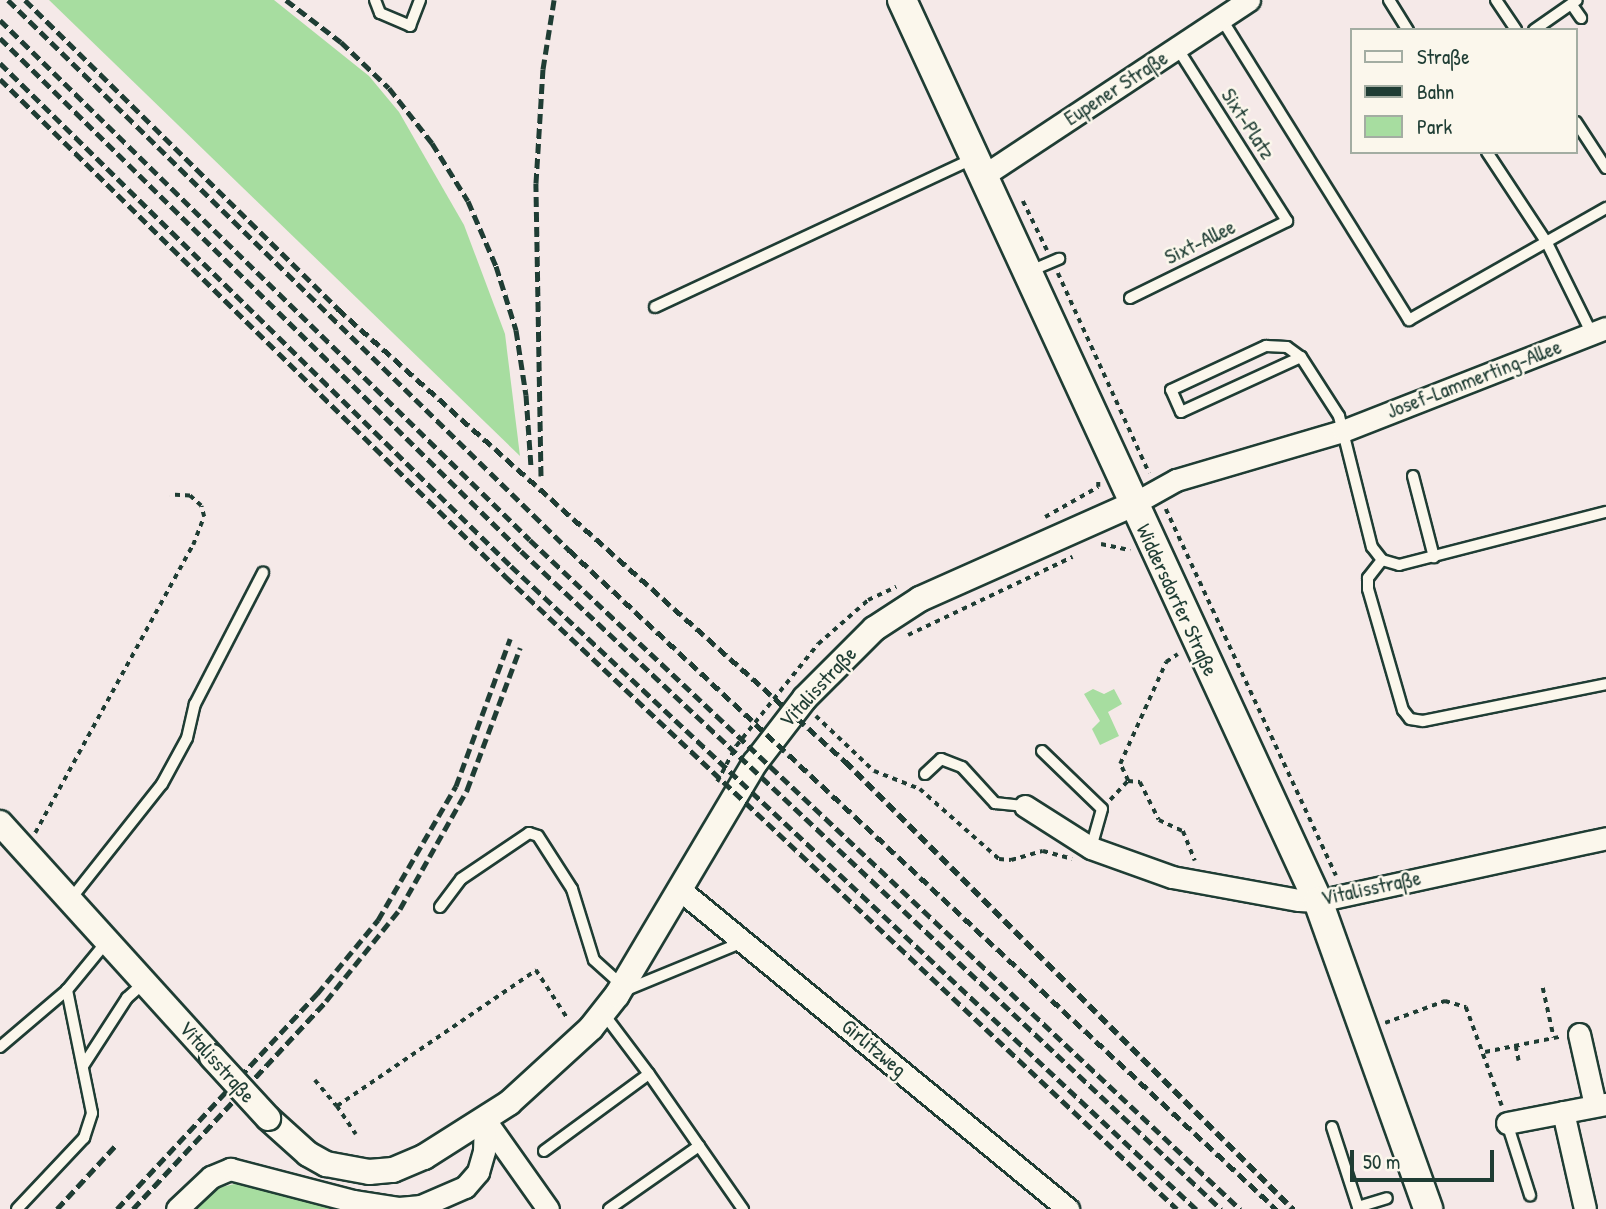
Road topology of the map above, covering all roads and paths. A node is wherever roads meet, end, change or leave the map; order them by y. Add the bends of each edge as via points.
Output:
1 (375, 0) edge
2 (420, 0) edge
3 (902, 0) edge
4 (1249, 0) edge
5 (1389, 0) edge
6 (1496, 0) edge
7 (1574, 2) edge
8 (1221, 18) junction
9 (1581, 18) dead end
10 (1407, 28) edge
11 (1515, 28) edge
12 (1537, 28) edge
13 (1177, 48) junction
14 (1578, 125) edge
15 (1606, 144) edge
16 (1595, 151) junction
17 (1489, 154) edge
18 (979, 167) junction
19 (1606, 168) edge
20 (1606, 208) edge
21 (1287, 221) joint
22 (1547, 243) junction
23 (1059, 259) dead end
24 (1028, 272) junction
25 (1130, 298) dead end
26 (655, 307) dead end
27 (1599, 330) edge
28 (1300, 357) junction
29 (1343, 431) junction
30 (1413, 475) dead end
31 (170, 495) dead end
32 (1133, 504) junction
33 (1606, 512) edge
34 (1090, 549) dead end
35 (1186, 554) dead end
36 (1077, 555) dead end
37 (1137, 557) dead end
38 (1434, 557) junction
39 (1382, 560) junction
40 (263, 573) dead end
41 (903, 637) dead end
42 (818, 644) dead end
43 (823, 649) dead end
44 (1183, 652) dead end
45 (1606, 684) edge
46 (823, 708) dead end
47 (816, 716) junction
48 (809, 724) dead end
49 (1042, 751) dead end
50 (925, 774) dead end
51 (1128, 781) junction
52 (1025, 806) joint
53 (1102, 809) junction
54 (0, 823) edge
55 (1606, 838) edge
56 (1085, 844) junction
57 (24, 849) junction
58 (1204, 884) junction
59 (680, 889) junction
60 (1331, 897) junction
61 (70, 900) junction
62 (440, 906) dead end
63 (108, 940) junction
64 (746, 941) junction
65 (145, 982) junction
66 (1543, 988) dead end
67 (67, 990) junction
68 (614, 998) junction
69 (1364, 1028) junction
70 (1579, 1034) joint
71 (581, 1038) junction
72 (1554, 1038) junction
73 (1516, 1046) junction
74 (0, 1047) edge
75 (1484, 1053) junction
76 (1519, 1061) dead end
77 (83, 1066) junction
78 (649, 1074) junction
79 (315, 1080) dead end
80 (1601, 1105) edge
81 (337, 1106) junction
82 (1563, 1112) junction
83 (485, 1120) junction
84 (1507, 1123) junction
85 (1332, 1127) dead end
86 (356, 1134) dead end
87 (699, 1146) junction
88 (544, 1151) dead end
89 (1420, 1195) edge
90 (1530, 1195) dead end
91 (1387, 1198) dead end
92 (17, 1209) edge
93 (177, 1209) edge
94 (548, 1209) edge
95 (609, 1209) edge
96 (743, 1209) edge
97 (1068, 1209) edge
98 (1585, 1209) edge

1 - 2 lane via 380,13 410,26
3 - 18 main road, Widdersdorfer Straße
4 - 8 street, Eupener Straße
5 - 10 lane
6 - 11 lane
7 - 9 lane
7 - 12 lane
8 - 13 street, Eupener Straße
8 - 22 lane via 1409,320
13 - 18 street, Eupener Straße
13 - 21 lane, Sixt-Platz
14 - 16 lane
15 - 16 lane
16 - 19 lane
17 - 22 lane
18 - 24 main road, Widdersdorfer Straße
18 - 26 lane
20 - 22 lane
21 - 25 lane, Sixt-Allee
22 - 27 lane
23 - 24 lane
24 - 32 main road, Widdersdorfer Straße
27 - 29 street, Josef-Lammerting-Allee
28 - 28 lane via 1181,412 1171,390 1266,345 1287,346
28 - 29 lane via 1339,416
29 - 32 street, Josef-Lammerting-Allee via 1177,480
29 - 39 lane via 1372,547
30 - 38 lane
31 - 57 path via 190,495 201,506 204,517 193,545
32 - 59 street, Vitalisstraße via 920,599 874,629 782,724
32 - 60 main road, Widdersdorfer Straße
33 - 38 lane
34 - 37 path via 1102,543 1125,546
35 - 60 path
36 - 41 path
38 - 39 lane via 1399,565
39 - 45 lane via 1367,578 1368,589 1403,710 1410,719 1423,721
40 - 61 lane via 195,704 187,738 162,784
42 - 43 path
44 - 51 path via 1166,662 1120,764
46 - 47 path
47 - 48 path
47 - 56 path via 874,771 920,789 999,859 1043,851 1072,862
49 - 53 lane
50 - 52 lane via 941,759 962,767 995,803
51 - 53 path
51 - 58 path via 1140,782 1159,820 1183,831
52 - 56 street, Vitalisstraße
53 - 56 lane
54 - 57 street, Vitalisstraße
55 - 60 street, Vitalisstraße
56 - 58 street, Vitalisstraße
57 - 61 street, Vitalisstraße
58 - 60 street, Vitalisstraße via 1258,895
59 - 64 street, Girlitzweg
59 - 68 street, Vitalisstraße
60 - 69 main road, Widdersdorfer Straße
61 - 63 street, Vitalisstraße
62 - 68 lane via 461,880 529,834 538,836 572,889 594,960
63 - 65 street, Vitalisstraße
63 - 67 lane
64 - 68 lane, Vitalisstraße via 690,960
64 - 97 street, Girlitzweg
65 - 77 lane via 127,998
65 - 83 street, Vitalisstraße, bridge via 268,1118 326,1164 369,1172 393,1170
66 - 72 path
67 - 74 lane
67 - 77 lane
68 - 71 street, Vitalisstraße
68 - 78 lane
69 - 75 path via 1452,1000 1466,1007
69 - 89 main road, Widdersdorfer Straße
70 - 72 path
70 - 80 street
71 - 81 path via 536,970
71 - 83 street, Vitalisstraße
72 - 73 path
73 - 75 path
73 - 76 path
75 - 84 path
77 - 92 lane via 92,1114 84,1139
78 - 87 lane
78 - 88 lane
79 - 81 path
80 - 82 street
81 - 86 path
82 - 84 street
82 - 98 street
83 - 93 street via 478,1172 465,1186 421,1206 399,1209 353,1201 230,1169 211,1177
83 - 94 street
84 - 90 lane
85 - 91 lane via 1358,1207
87 - 95 lane
87 - 96 lane

